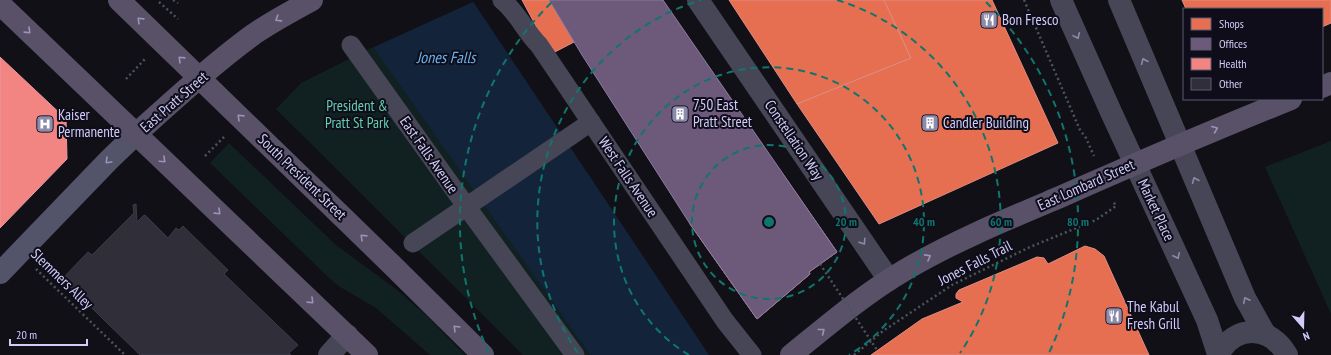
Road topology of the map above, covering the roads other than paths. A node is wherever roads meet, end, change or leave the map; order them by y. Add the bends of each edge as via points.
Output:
1 (118, 0) edge
2 (312, 0) edge
3 (502, 0) edge
4 (698, 0) edge
5 (1061, 0) edge
6 (1119, 0) edge
7 (0, 4) edge
8 (351, 46) dead end
9 (200, 78) junction
10 (1289, 100) edge
11 (591, 122) junction
12 (136, 134) junction
13 (1180, 144) junction
14 (1134, 164) junction
15 (466, 206) junction
16 (413, 243) dead end
17 (0, 273) edge
18 (889, 280) junction
19 (1265, 334) junction
20 (347, 336) junction
21 (329, 355) edge
22 (367, 355) edge
23 (483, 355) edge
24 (575, 355) edge
25 (752, 355) edge
26 (791, 355) edge
27 (1218, 355) edge
28 (1287, 355) edge

9 -> 1 main road, South President Street
2 -> 9 main road, East Pratt Street via 255,34
3 - 11 street, West Falls Avenue via 509,4 539,45
4 -> 18 street, Constellation Way
5 -> 14 street, Market Place
13 -> 6 street
7 -> 12 main road
8 - 15 street, East Falls Avenue
9 - 12 main road, East Pratt Street
23 -> 9 main road, South President Street
13 -> 10 main road, East Lombard Street
11 - 15 street
11 - 25 street, West Falls Avenue via 725,321
12 -> 17 main road, East Pratt Street
12 -> 20 main road
13 - 14 main road, East Lombard Street
19 -> 13 street via 1245,298
18 -> 14 main road, East Lombard Street via 954,244
14 -> 27 street, Market Place via 1207,320
15 - 16 street
15 - 24 street, East Falls Avenue
26 -> 18 main road, East Lombard Street
19 - 27 street, Market Place via 1243,333 1224,345
19 - 28 street via 1275,339
20 - 21 street
20 - 22 main road

